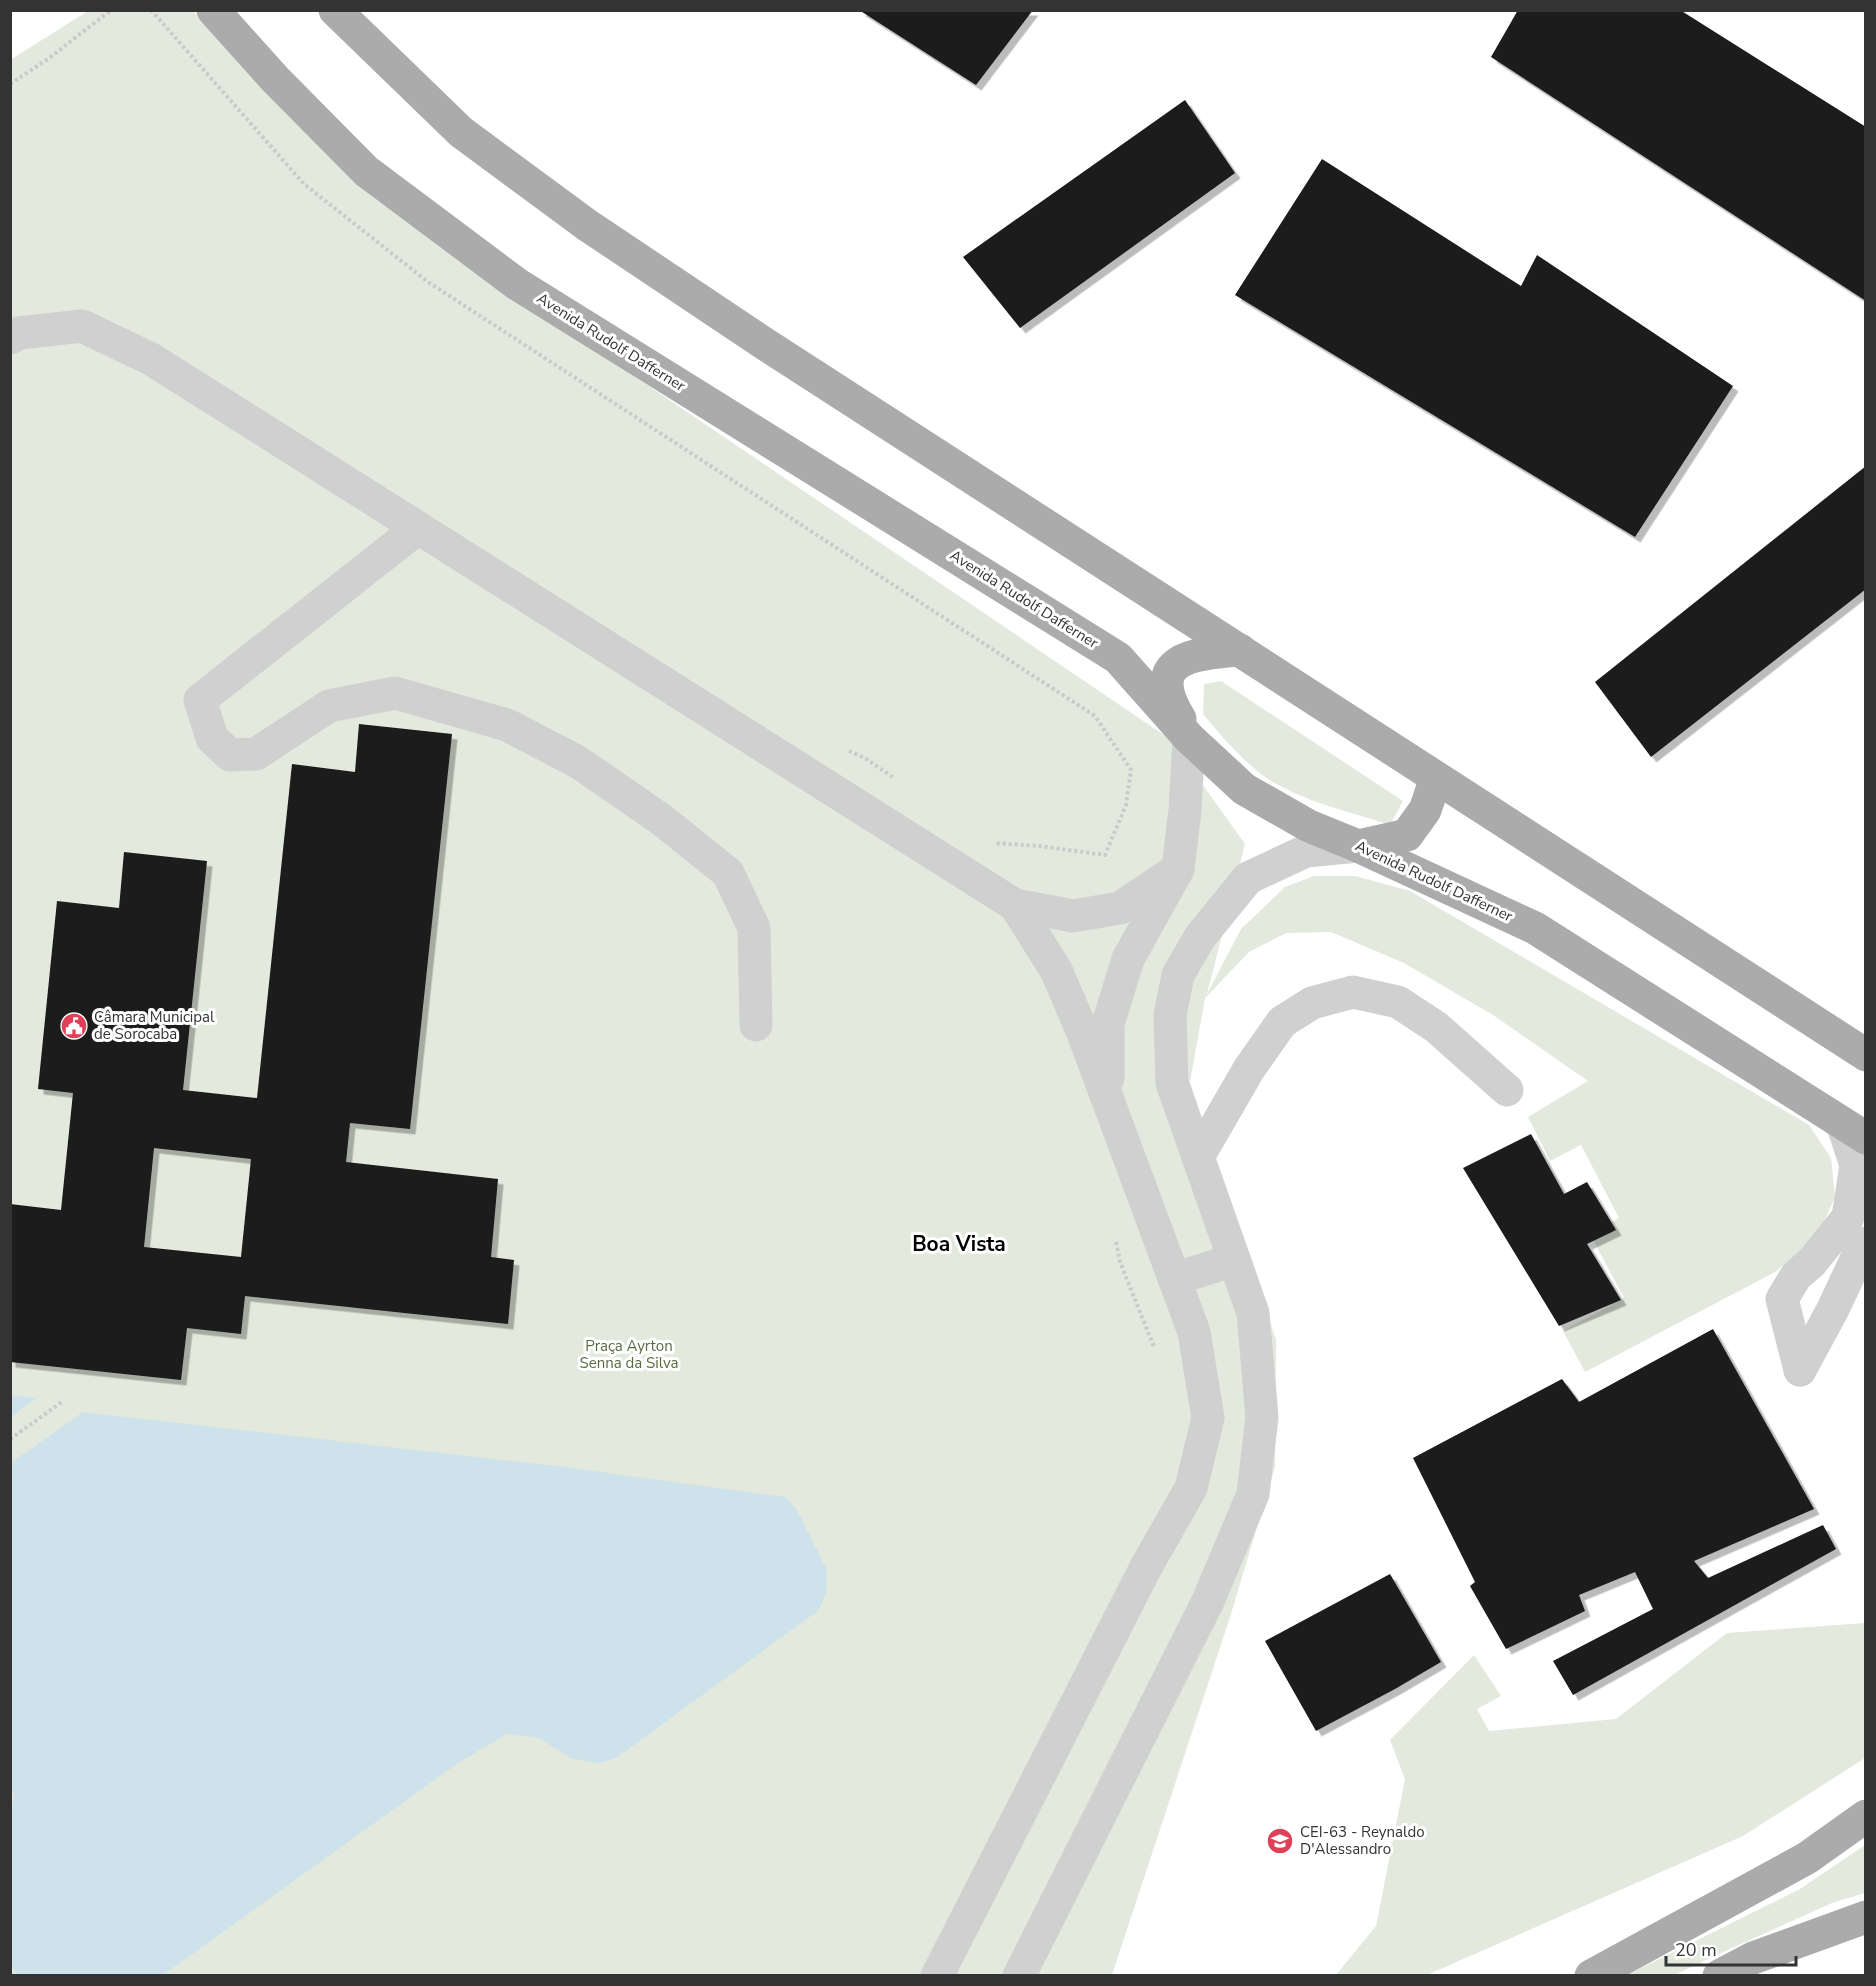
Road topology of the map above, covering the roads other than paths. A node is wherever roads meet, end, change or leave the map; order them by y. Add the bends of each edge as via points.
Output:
1 (213, 10) edge
2 (335, 10) edge
3 (10, 338) edge
4 (418, 528) junction
5 (1239, 650) junction
6 (1189, 738) junction
7 (1436, 778) junction
8 (1358, 846) junction
9 (1178, 869) junction
10 (1015, 905) junction
11 (756, 1025) dead end
12 (1866, 1054) edge
13 (1507, 1090) dead end
14 (1108, 1101) junction
15 (1854, 1131) edge
16 (1198, 1157) junction
17 (1866, 1243) edge
18 (1234, 1260) junction
19 (1174, 1279) junction
20 (1866, 1816) edge
21 (1866, 1917) edge
22 (937, 1976) edge
23 (1019, 1976) edge
24 (1591, 1976) edge
25 (1719, 1976) edge

1 - 6 main road, Avenida Rudolf Dafferner via 366,171 517,284 1118,658
2 - 5 main road via 460,132 586,225
3 - 4 lane via 20,333 82,326 152,359
4 - 10 lane
4 - 11 lane via 200,700 212,738 230,756 256,754 329,706 395,693 507,725 578,762 662,820 728,873 754,928
5 - 6 main road via 1196,654 1182,659 1171,670 1166,689
5 - 7 main road
6 - 8 main road, Avenida Rudolf Dafferner via 1244,789 1309,826
6 - 9 lane
7 - 8 main road via 1425,810 1407,835
7 - 12 main road
8 - 15 main road, Avenida Rudolf Dafferner via 1535,928
8 - 16 lane via 1306,851 1248,878 1200,937 1178,975 1170,1016 1172,1083
9 - 10 lane via 1120,908 1073,916
9 - 14 lane via 1128,959 1108,1024
10 - 14 lane via 1056,970
13 - 16 lane via 1436,1027 1398,1002 1353,992 1312,1003 1282,1022
14 - 19 lane
15 - 17 lane via 1856,1165 1848,1217 1796,1276 1782,1299 1800,1370
16 - 18 lane
18 - 19 lane
18 - 23 lane via 1253,1313 1263,1417 1253,1494 1208,1600
19 - 22 lane via 1194,1332 1208,1418 1191,1488 1146,1567
20 - 24 main road via 1807,1858
21 - 25 main road via 1753,1958

